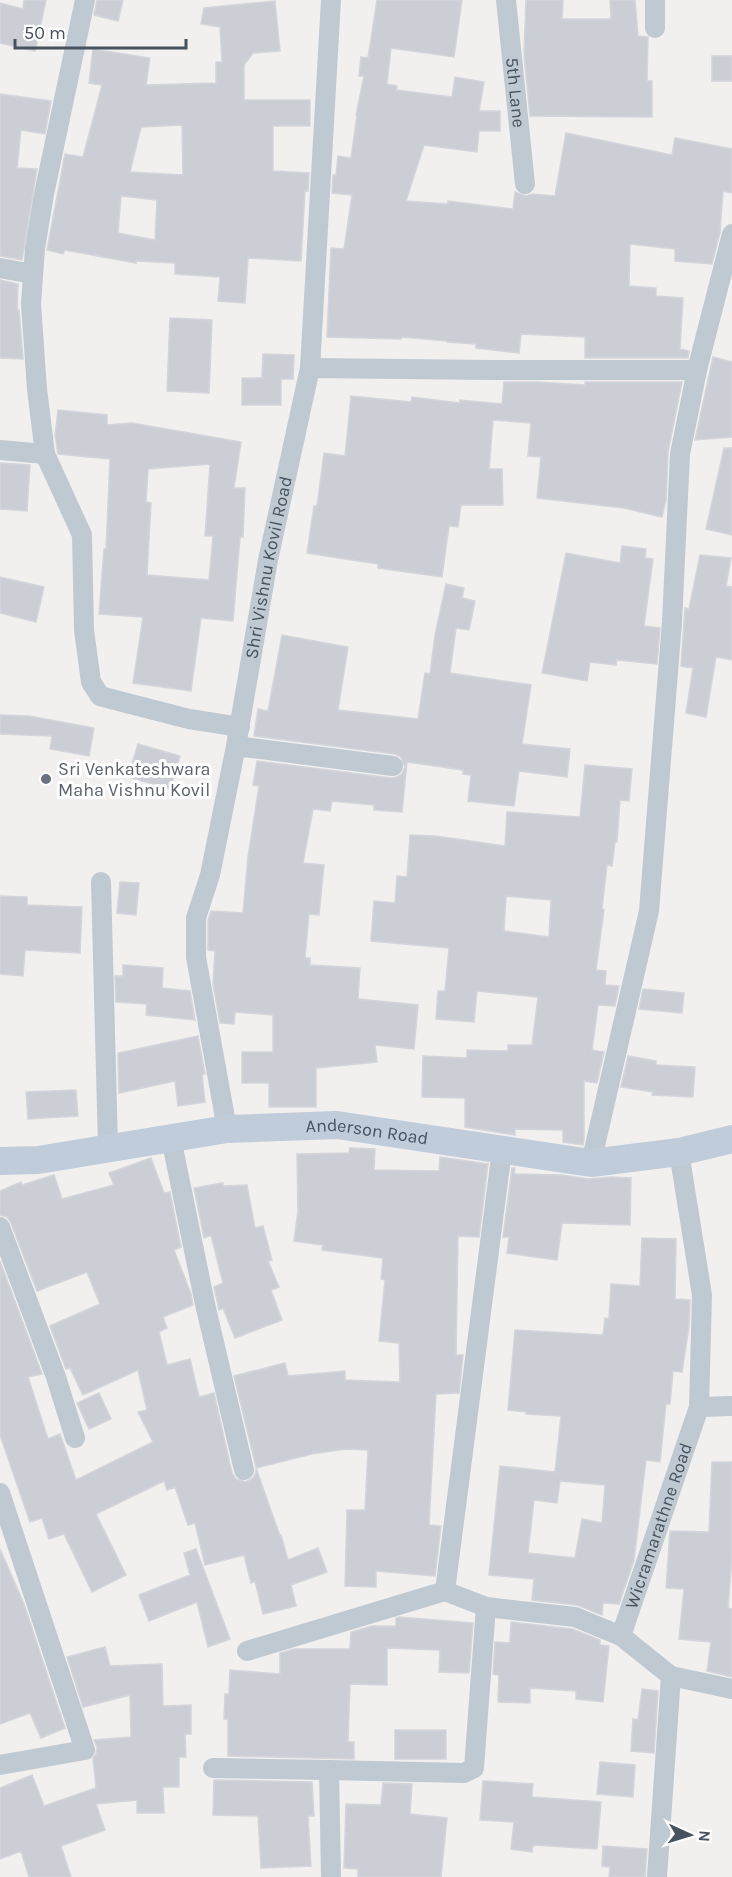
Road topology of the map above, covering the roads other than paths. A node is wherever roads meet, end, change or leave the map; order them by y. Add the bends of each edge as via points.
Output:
1 (85, 0) edge
2 (331, 0) edge
3 (506, 0) edge
4 (655, 0) edge
5 (655, 28) dead end
6 (525, 184) dead end
7 (732, 234) edge
8 (0, 268) edge
9 (33, 274) junction
10 (310, 368) junction
11 (697, 369) junction
12 (0, 450) edge
13 (45, 454) junction
14 (238, 736) junction
15 (393, 766) dead end
16 (100, 882) dead end
17 (227, 1130) junction
18 (171, 1138) junction
19 (732, 1139) edge
20 (108, 1147) junction
21 (502, 1150) junction
22 (679, 1152) junction
23 (0, 1161) edge
24 (591, 1162) junction
25 (0, 1227) edge
26 (699, 1407) junction
27 (732, 1407) edge
28 (75, 1438) dead end
29 (244, 1470) dead end
30 (0, 1493) edge
31 (445, 1591) junction
32 (486, 1607) junction
33 (621, 1636) junction
34 (247, 1650) dead end
35 (671, 1676) junction
36 (732, 1689) edge
37 (0, 1766) edge
38 (213, 1768) dead end
39 (329, 1770) junction
40 (331, 1877) edge
41 (657, 1877) edge

1 - 9 street via 44,194
2 - 10 street, Shri Vishnu Kovil Road
3 - 6 street, 5th Lane
4 - 5 street
7 - 11 street
8 - 9 street
9 - 13 street via 31,304
10 - 11 street
10 - 14 street, Shri Vishnu Kovil Road via 268,560
11 - 24 street via 680,454 672,622 649,911
12 - 13 street
13 - 14 street via 82,535 84,630 91,682 100,696
14 - 15 street
14 - 17 street, Shri Vishnu Kovil Road via 210,874 196,918 195,941
16 - 20 street
17 - 18 main road, Anderson Road
17 - 21 main road, Anderson Road via 337,1125
18 - 20 main road, Anderson Road
18 - 29 street
19 - 22 main road, Anderson Road
20 - 23 main road, Anderson Road via 38,1160
21 - 24 main road, Anderson Road
21 - 31 street
22 - 24 main road, Anderson Road
22 - 26 street, Wicramarathne Road via 702,1295
25 - 28 street
26 - 27 street
26 - 33 street, Wicramarathne Road
30 - 37 street via 86,1750
31 - 32 street
31 - 34 street
32 - 33 street via 575,1617
32 - 39 street via 474,1768 464,1773
33 - 35 street
35 - 36 street
35 - 41 street
38 - 39 street
39 - 40 street

